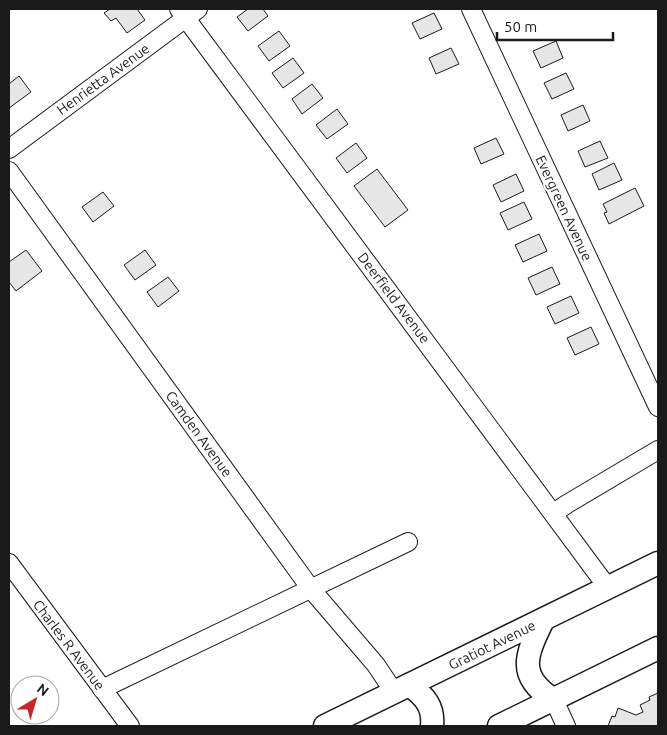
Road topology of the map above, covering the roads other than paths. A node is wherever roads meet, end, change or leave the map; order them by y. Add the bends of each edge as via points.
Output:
1 (470, 9) edge
2 (188, 12) edge
3 (9, 149) edge
4 (9, 171) edge
5 (658, 408) edge
6 (658, 450) edge
7 (554, 513) junction
8 (408, 542) dead end
9 (9, 563) edge
10 (658, 563) edge
11 (608, 588) junction
12 (311, 589) junction
13 (543, 620) junction
14 (658, 648) edge
15 (102, 689) junction
16 (402, 689) junction
17 (554, 700) junction
18 (130, 726) edge
19 (325, 726) edge
20 (432, 726) edge
21 (499, 726) edge
22 (566, 726) edge

1 - 5 street, Evergreen Avenue
2 - 3 street, Henrietta Avenue
2 - 7 street, Deerfield Avenue
4 - 12 street, Camden Avenue
6 - 7 street
7 - 11 street, Deerfield Avenue
8 - 12 street
9 - 15 street, Charles R Avenue
10 - 11 main road, Gratiot Avenue
11 - 13 main road, Gratiot Avenue
12 - 15 street
12 - 16 street, Camden Avenue via 376,665
13 - 16 main road, Gratiot Avenue
13 - 17 main road via 529,653 528,671 537,688
14 - 17 main road
15 - 18 street, Charles R Avenue
16 - 19 main road, Gratiot Avenue
16 - 20 main road via 418,691 431,708
17 - 21 main road
17 - 22 street

